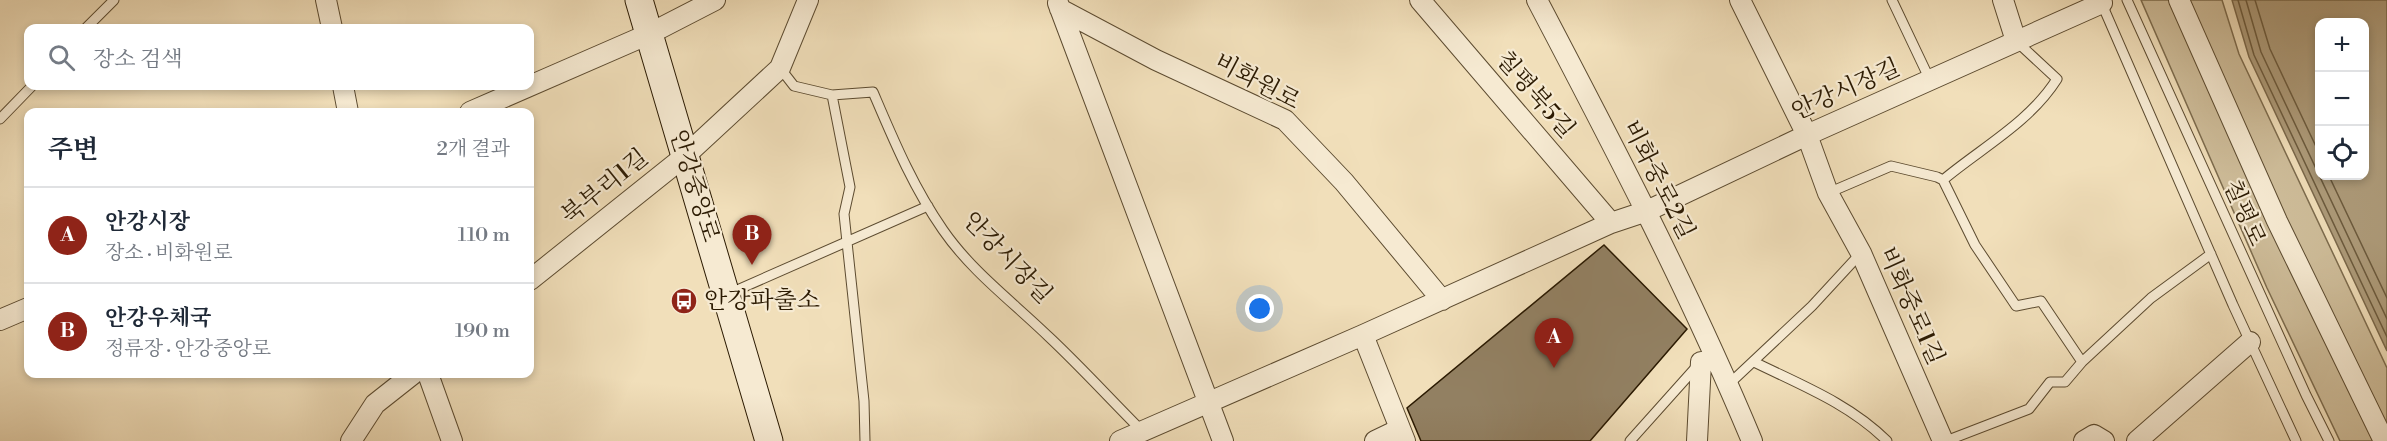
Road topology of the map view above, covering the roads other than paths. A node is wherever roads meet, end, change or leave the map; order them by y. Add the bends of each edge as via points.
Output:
1 (114, 0) edge
2 (326, 0) edge
3 (639, 0) edge
4 (715, 0) edge
5 (808, 0) edge
6 (1420, 0) edge
7 (1537, 0) edge
8 (1740, 0) edge
9 (1892, 0) edge
10 (2003, 0) edge
11 (2127, 0) edge
12 (2179, 0) edge
13 (2101, 2) edge
14 (1059, 4) edge
15 (90, 24) edge
16 (331, 24) edge
17 (649, 33) junction
18 (2016, 41) junction
19 (780, 68) junction
20 (1930, 80) junction
21 (534, 84) edge
22 (28, 90) edge
23 (344, 90) edge
24 (520, 90) edge
25 (832, 95) junction
26 (347, 108) edge
27 (479, 108) edge
28 (0, 119) edge
29 (1808, 135) junction
30 (685, 156) junction
31 (1943, 180) junction
32 (1828, 193) junction
33 (928, 206) junction
34 (1647, 211) junction
35 (1611, 223) junction
36 (847, 240) junction
37 (1861, 254) junction
38 (2211, 255) junction
39 (534, 277) edge
40 (726, 295) junction
41 (1442, 300) junction
42 (24, 310) edge
43 (0, 320) edge
44 (1363, 335) junction
45 (2250, 342) junction
46 (1706, 355) junction
47 (1754, 362) junction
48 (2082, 362) junction
49 (408, 378) edge
50 (429, 378) edge
51 (1728, 385) junction
52 (1208, 402) junction
53 (1142, 431) junction
54 (1403, 435) edge
55 (351, 441) edge
56 (452, 441) edge
57 (769, 441) edge
58 (865, 441) edge
59 (1120, 441) edge
60 (1223, 441) edge
61 (1375, 441) edge
62 (1630, 441) edge
63 (1697, 441) edge
64 (1752, 441) edge
65 (1887, 441) edge
66 (1945, 441) edge
67 (2084, 441) edge
68 (2104, 441) edge
69 (2137, 441) edge
70 (2296, 441) edge
71 (2329, 441) edge
72 (2384, 441) edge

1 - 15 lane
2 - 16 street
3 - 17 main road, 안강중앙로
4 - 17 street
5 - 19 street
6 - 35 street, 칠평북5길
7 - 34 street, 비화중로2길
8 - 29 street, 비화중로1길
9 - 20 lane
10 - 18 street
11 - 71 lane, 칠평로
12 - 72 street via 2277,221
13 - 18 street, 안강시장길
13 - 38 lane, 칠평로
14 - 41 street, 비화원로 via 1156,60 1285,120 1344,182
14 - 52 street, 비화원로
17 - 21 street
17 - 30 main road, 안강중앙로
18 - 20 street, 안강시장길
18 - 31 lane via 2057,79 2006,134
19 - 25 lane via 794,87
19 - 30 street
20 - 29 street, 안강시장길
22 - 28 lane
23 - 26 street
24 - 27 street
25 - 33 lane, 안강시장길 via 873,92 910,178
25 - 36 lane via 850,187 844,214
29 - 32 street, 비화중로1길
29 - 34 street, 안강시장길
30 - 39 street, 북부리1길
30 - 40 main road, 안강중앙로
31 - 32 lane via 1891,166
31 - 48 lane via 1975,245 2016,306 2041,301
32 - 37 street, 비화중로1길
33 - 36 lane
33 - 53 lane, 안강시장길 via 969,262
34 - 35 street, 안강시장길
34 - 46 street, 비화중로2길
35 - 41 street
36 - 40 lane
36 - 58 lane
37 - 47 lane
37 - 66 street, 비화중로1길
38 - 45 lane, 칠평로
38 - 48 lane, 비화중로1길 via 2151,298
40 - 57 main road, 안강중앙로
41 - 44 street
42 - 43 street
44 - 52 street
44 - 54 street
45 - 69 street
45 - 70 lane, 칠평로
46 - 51 street, 비화중로2길
46 - 62 lane
46 - 63 street
47 - 51 lane
47 - 65 lane via 1830,398 1871,425
48 - 66 lane, 비화중로1길 via 2065,382 2050,382 2029,409
49 - 55 street via 375,404
50 - 56 street
51 - 64 street, 비화중로2길
52 - 53 street
52 - 60 street, 비화원로
53 - 59 street
54 - 61 street
67 - 68 street via 2094,435

